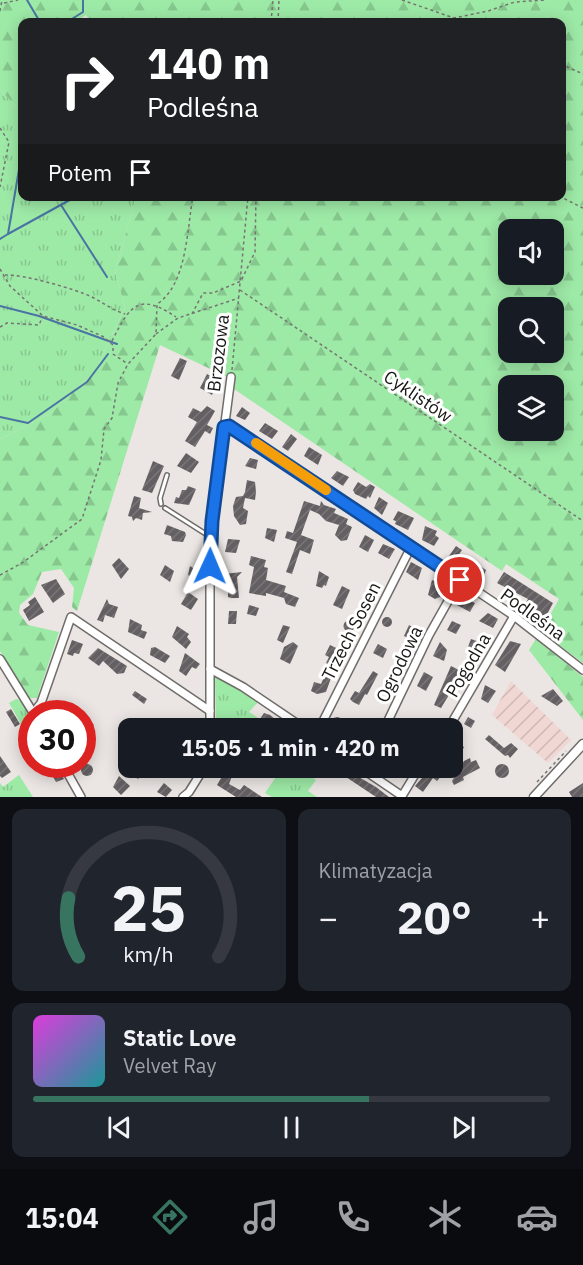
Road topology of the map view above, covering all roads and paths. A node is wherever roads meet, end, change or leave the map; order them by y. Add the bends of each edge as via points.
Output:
1 (18, 0) edge
2 (273, 0) edge
3 (279, 0) edge
4 (402, 0) edge
5 (546, 0) edge
6 (3, 1) edge
7 (0, 11) edge
8 (271, 18) edge
9 (278, 18) edge
10 (454, 18) joint
11 (566, 66) edge
12 (583, 74) edge
13 (0, 128) edge
14 (0, 187) edge
15 (566, 200) edge
16 (192, 201) edge
17 (248, 201) edge
18 (256, 201) edge
19 (583, 208) edge
20 (0, 269) edge
21 (5, 275) junction
22 (241, 281) junction
23 (240, 290) junction
24 (239, 298) junction
25 (157, 304) junction
26 (125, 314) junction
27 (192, 314) junction
28 (44, 316) junction
29 (178, 318) junction
30 (0, 327) edge
31 (156, 334) junction
32 (111, 342) junction
33 (128, 364) junction
34 (231, 377) joint
35 (224, 427) junction
36 (167, 475) dead end
37 (161, 504) dead end
38 (165, 508) dead end
39 (583, 521) edge
40 (210, 537) junction
41 (411, 547) junction
42 (0, 575) edge
43 (460, 580) junction
44 (514, 616) junction
45 (0, 659) edge
46 (210, 669) junction
47 (583, 670) edge
48 (25, 700) edge
49 (41, 700) edge
50 (210, 711) junction
51 (210, 718) edge
52 (289, 718) edge
53 (325, 718) edge
54 (389, 718) edge
55 (454, 718) edge
56 (583, 744) edge
57 (70, 778) edge
58 (198, 778) edge
59 (376, 778) edge
60 (413, 778) edge
61 (81, 797) edge
62 (183, 797) edge
63 (402, 797) edge
64 (534, 797) edge

1 - 6 path
2 - 8 path
3 - 9 path
4 - 10 path
5 - 10 path via 515,2
6 - 7 path
11 - 12 path
13 - 14 path via 9,142
15 - 19 path
16 - 25 path via 180,269 168,297
17 - 22 path, Brzozowa
18 - 22 path via 255,252
20 - 21 path
21 - 26 path via 76,291
21 - 28 path via 10,286
22 - 23 path, Brzozowa
22 - 27 path via 213,293 203,293
23 - 24 path, Brzozowa
23 - 39 path, Cyklistów
24 - 27 path
24 - 34 path, Brzozowa
25 - 26 path via 146,303
25 - 29 path
25 - 31 path
26 - 32 path
27 - 29 path
28 - 30 path via 39,325 6,323
28 - 32 path via 77,325
29 - 31 path
31 - 33 path
32 - 33 path via 113,354
33 - 42 path via 118,383 112,418 104,429 101,460 82,519
34 - 35 street, Brzozowa
35 - 40 street, Brzozowa
35 - 41 street, Podleśna via 232,427
36 - 37 lane
38 - 40 lane
40 - 46 street, Brzozowa
41 - 43 street, Podleśna
41 - 53 street, Trzech Sosen
43 - 44 street, Podleśna
43 - 54 street, Ogrodowa
44 - 47 street, Podleśna
44 - 55 street, Pogodna
45 - 48 street
46 - 50 street, Brzozowa
46 - 52 street
49 - 50 street via 71,617
50 - 51 street, Brzozowa
56 - 64 street
57 - 61 street
58 - 62 street
59 - 63 street
60 - 63 street

